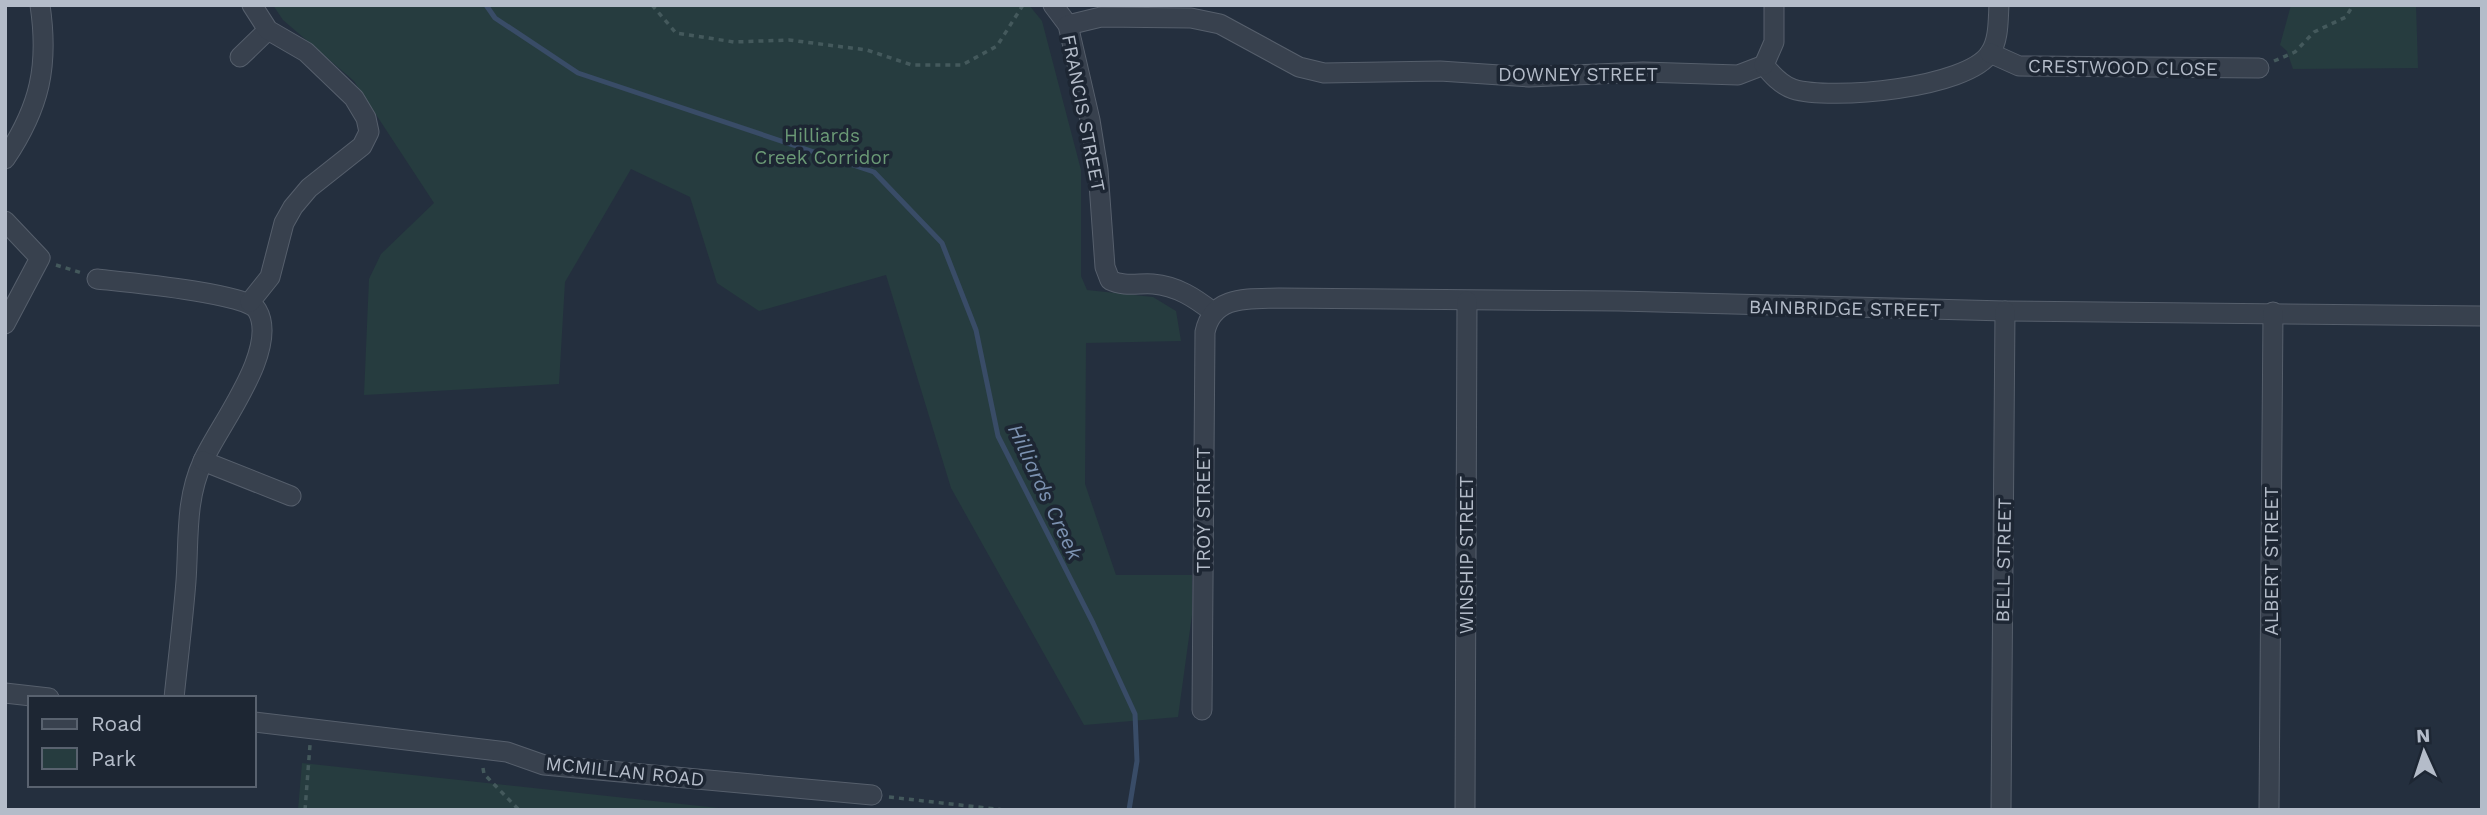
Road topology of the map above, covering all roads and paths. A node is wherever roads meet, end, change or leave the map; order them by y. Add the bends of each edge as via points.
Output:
1 (40, 5) edge
2 (253, 5) edge
3 (652, 5) edge
4 (1023, 5) edge
5 (1053, 5) edge
6 (1774, 5) edge
7 (1999, 5) edge
8 (2353, 5) edge
9 (1068, 25) junction
10 (268, 30) junction
11 (1990, 53) junction
12 (240, 57) dead end
13 (1764, 65) junction
14 (2259, 68) joint
15 (5, 159) edge
16 (5, 221) edge
17 (40, 258) junction
18 (97, 279) joint
19 (1467, 301) junction
20 (250, 302) junction
21 (2005, 311) junction
22 (1213, 312) junction
23 (2273, 312) junction
24 (2482, 316) edge
25 (5, 324) edge
26 (203, 461) junction
27 (291, 496) dead end
28 (5, 693) edge
29 (31, 696) edge
30 (174, 696) edge
31 (1202, 710) dead end
32 (256, 722) edge
33 (312, 729) junction
34 (480, 748) junction
35 (873, 795) joint
36 (304, 810) edge
37 (519, 810) edge
38 (1004, 810) edge
39 (1465, 810) edge
40 (2001, 810) edge
41 (2269, 810) edge

1 - 15 street via 46,44 43,73 32,110
2 - 10 street
3 - 4 path via 676,33 734,42 789,40 867,50 912,65 962,65 997,46
5 - 9 street, FRANCIS STREET
6 - 13 street via 1774,42
7 - 11 street
8 - 14 path via 2346,17 2314,32 2295,52
9 - 13 street, DOWNEY STREET via 1101,17 1191,18 1220,24 1299,67 1324,73 1738,75
9 - 22 street, FRANCIS STREET via 1090,120 1110,280 1119,285 1154,284 1180,290
10 - 12 street
10 - 20 street via 327,69 354,98 369,132 362,146 309,188 293,207 284,223 270,277
11 - 13 street via 1969,70 1879,93 1793,89 1774,78
11 - 14 street, CRESTWOOD CLOSE via 2019,66
16 - 17 street
17 - 18 path
17 - 25 street
18 - 20 street
19 - 21 street, BAINBRIDGE STREET
19 - 22 street, BAINBRIDGE STREET via 1241,299 1226,302
19 - 39 street, WINSHIP STREET
20 - 26 street via 262,324 258,358
21 - 23 street, BAINBRIDGE STREET
21 - 40 street, BELL STREET
22 - 31 street, TROY STREET via 1204,349
23 - 24 street, BAINBRIDGE STREET
23 - 41 street, ALBERT STREET
26 - 27 street
26 - 30 street via 191,497
28 - 29 street
32 - 33 street, MCMILLAN ROAD
33 - 34 street, MCMILLAN ROAD
33 - 36 path
34 - 35 street, MCMILLAN ROAD via 544,765
34 - 37 path via 484,774
35 - 38 path

